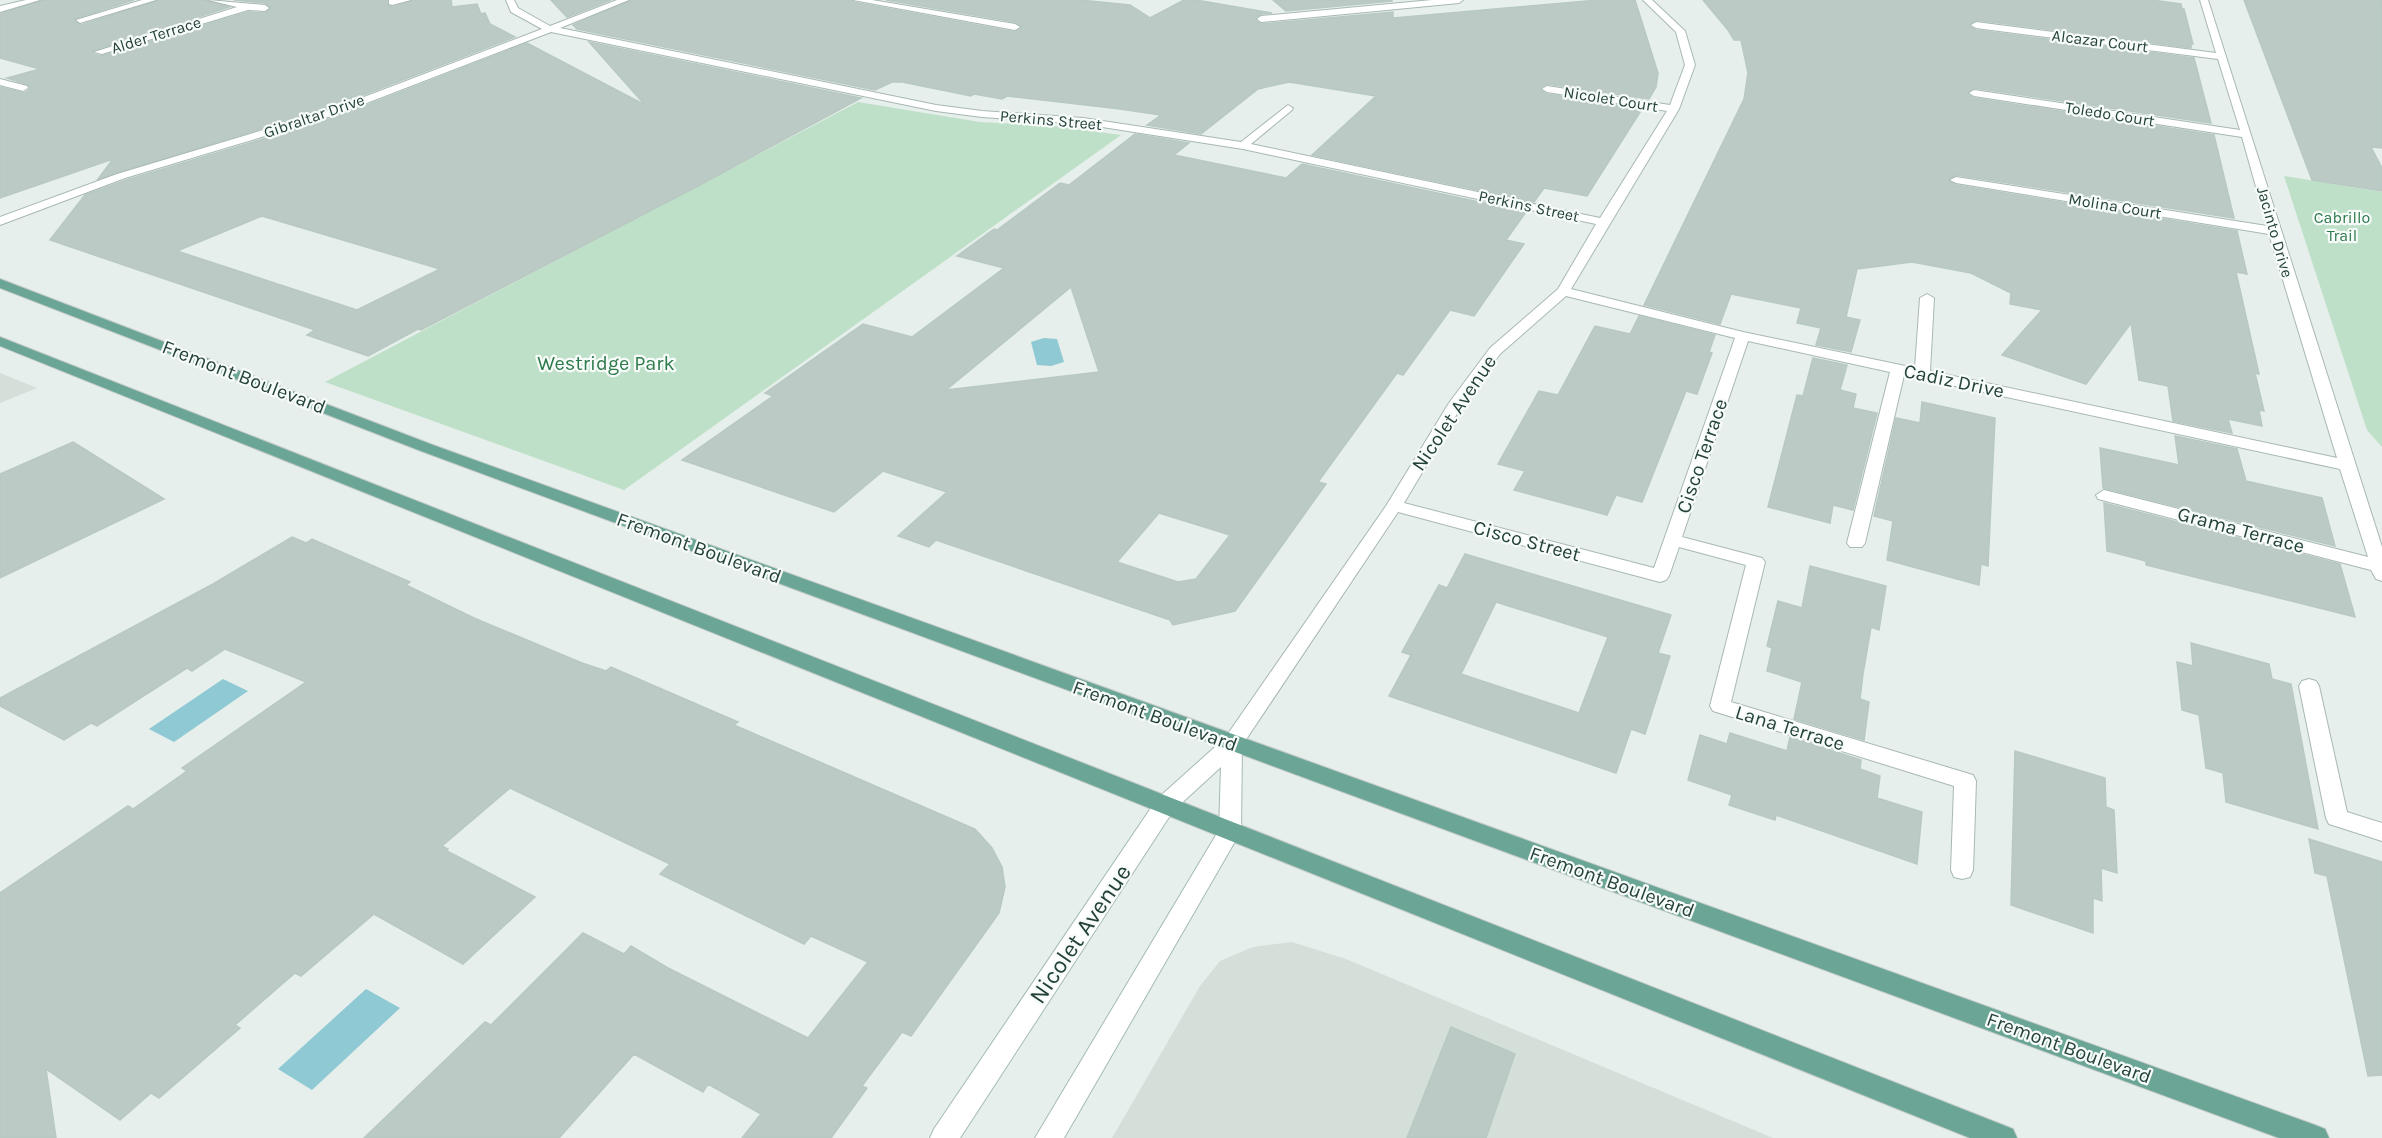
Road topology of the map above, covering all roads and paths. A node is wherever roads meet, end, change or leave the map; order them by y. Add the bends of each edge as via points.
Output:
1 (36, 0) edge
2 (152, 0) edge
3 (212, 0) edge
4 (406, 0) edge
5 (510, 0) edge
6 (625, 0) edge
7 (857, 0) edge
8 (1459, 0) edge
9 (1647, 0) edge
10 (2204, 0) edge
11 (392, 2) dead end
12 (248, 7) junction
13 (265, 8) dead end
14 (0, 9) edge
15 (1261, 19) dead end
16 (80, 20) dead end
17 (1976, 25) dead end
18 (1015, 27) dead end
19 (550, 29) junction
20 (99, 52) dead end
21 (2223, 57) junction
22 (0, 82) edge
23 (23, 88) dead end
24 (1547, 88) dead end
25 (1974, 93) dead end
26 (1288, 108) dead end
27 (1674, 109) junction
28 (2246, 134) junction
29 (1243, 146) junction
30 (1956, 180) dead end
31 (0, 221) edge
32 (1603, 222) junction
33 (2274, 231) junction
34 (0, 283) edge
35 (1563, 291) junction
36 (1927, 298) dead end
37 (1743, 336) junction
38 (0, 341) edge
39 (1898, 369) junction
40 (1922, 375) junction
41 (2346, 465) junction
42 (2104, 495) dead end
43 (1394, 506) junction
44 (1674, 540) junction
45 (1856, 543) dead end
46 (2380, 570) edge
47 (1660, 576) joint
48 (2309, 686) dead end
49 (1232, 744) junction
50 (1165, 805) junction
51 (1230, 831) junction
52 (2382, 832) edge
53 (1962, 870) dead end
54 (944, 1138) edge
55 (1049, 1138) edge
56 (2003, 1138) edge
57 (2315, 1138) edge

1 - 14 street
2 - 16 street
3 - 12 street
4 - 11 street
5 - 19 street, Perkins Street via 514,10
6 - 19 street, Gibraltar Drive
7 - 18 street
8 - 15 street
9 - 27 street, Nicolet Avenue via 1680,31 1690,65
10 - 21 street, Jacinto Drive
12 - 13 street
12 - 20 street, Alder Terrace
17 - 21 street, Alcazar Court
19 - 29 street, Perkins Street via 936,108 1083,121
19 - 31 street, Gibraltar Drive via 334,112 121,176
21 - 28 street, Jacinto Drive
22 - 23 street
24 - 27 street, Nicolet Court
25 - 28 street, Toledo Court
26 - 29 street
27 - 32 street, Nicolet Avenue
28 - 33 street, Jacinto Drive
29 - 32 street, Perkins Street
30 - 33 street, Molina Court
32 - 35 street, Nicolet Avenue
33 - 41 street, Jacinto Drive
34 - 49 main road, Fremont Boulevard via 427,448
35 - 37 street, Cadiz Drive
35 - 43 street, Nicolet Avenue via 1495,351 1454,406
36 - 40 street
37 - 39 street, Cadiz Drive
37 - 44 street, Cisco Terrace
38 - 50 main road
39 - 40 street, Cadiz Drive
39 - 45 street
40 - 41 street, Cadiz Drive
41 - 46 street, Grama Terrace
42 - 46 street, Grama Terrace
43 - 47 street, Cisco Street
43 - 49 street, Nicolet Avenue
44 - 47 street, Cisco Terrace
44 - 53 street, Lana Terrace via 1756,562 1720,706 1965,781
48 - 52 street via 2337,818
49 - 50 street, Nicolet Avenue
49 - 51 street
49 - 57 main road, Fremont Boulevard
50 - 51 main road
50 - 54 street, Nicolet Avenue
51 - 55 street
51 - 56 main road

